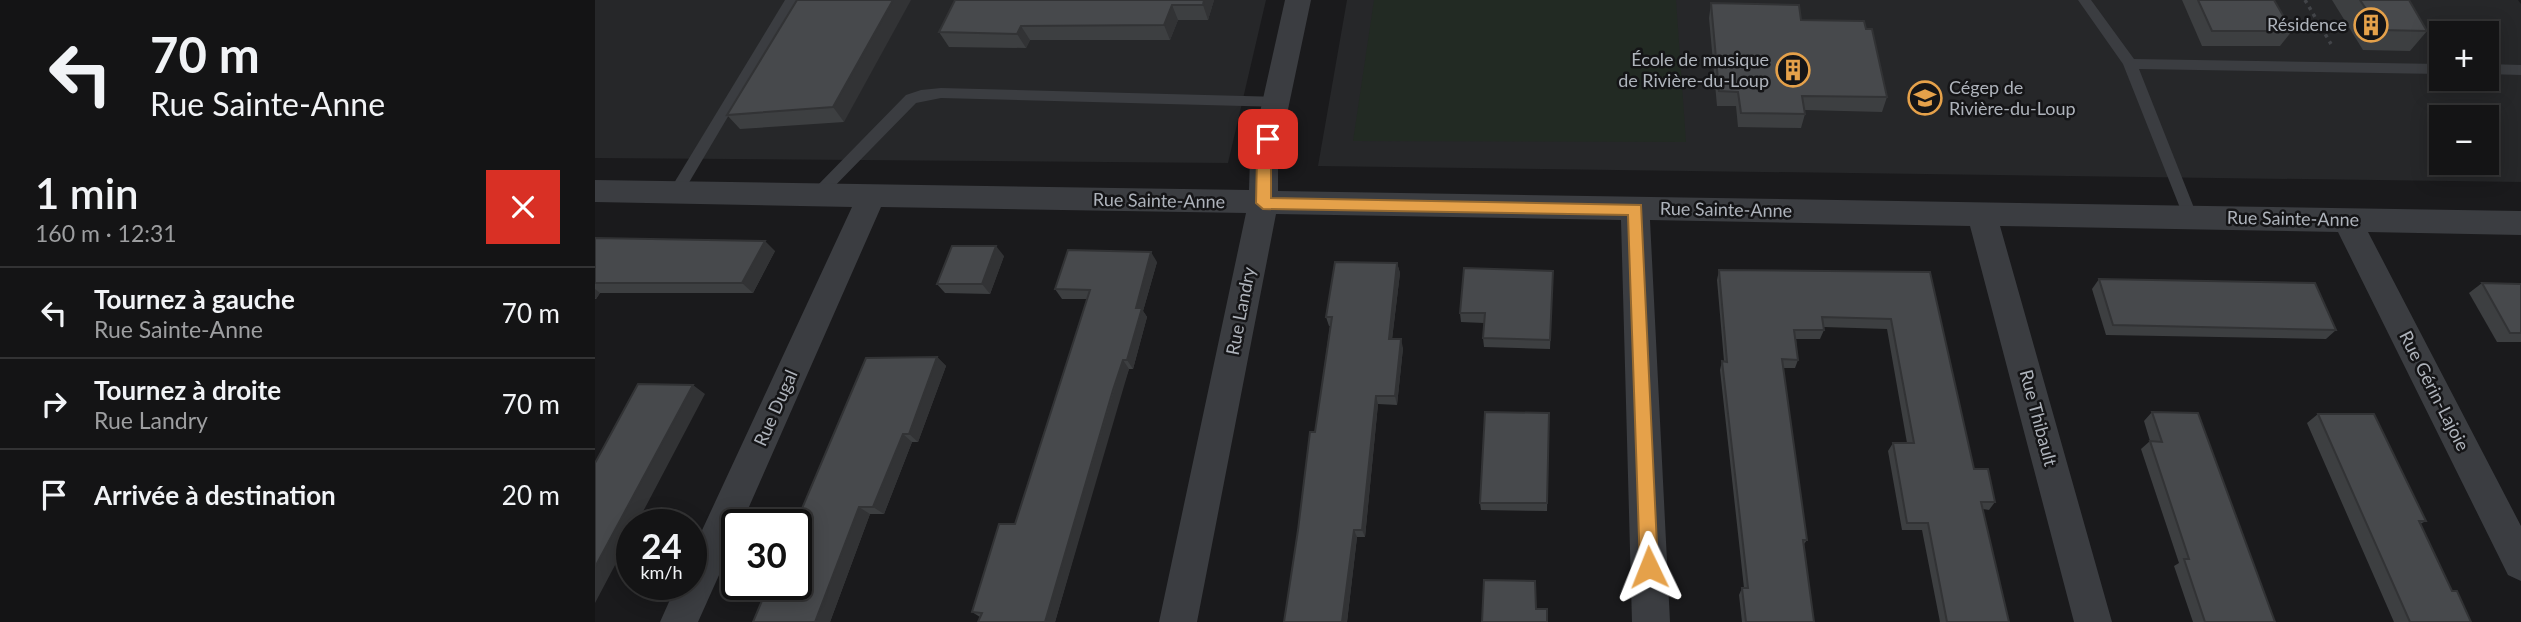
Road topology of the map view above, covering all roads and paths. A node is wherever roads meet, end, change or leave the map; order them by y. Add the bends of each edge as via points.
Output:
1 (791, 0) edge
2 (1298, 0) edge
3 (2084, 0) edge
4 (2305, 0) edge
5 (2130, 64) junction
6 (2345, 68) junction
7 (2429, 69) edge
8 (2499, 69) edge
9 (2521, 70) edge
10 (1277, 102) junction
11 (595, 191) edge
12 (676, 192) junction
13 (820, 193) junction
14 (872, 195) junction
15 (1263, 203) junction
16 (1635, 209) junction
17 (1982, 215) junction
18 (2191, 218) junction
19 (2347, 220) junction
20 (2521, 223) edge
21 (2521, 563) edge
22 (680, 622) edge
23 (1178, 622) edge
24 (1651, 622) edge
25 (2093, 622) edge

1 - 12 lane
2 - 10 street, Rue Landry
3 - 5 lane
4 - 6 path
5 - 6 lane
5 - 18 lane
6 - 7 lane
8 - 9 lane
10 - 13 lane via 921,95 903,106
10 - 15 street, Rue Landry via 1264,157
11 - 12 street, Rue Sainte-Anne
12 - 13 street, Rue Sainte-Anne
13 - 14 street, Rue Sainte-Anne
14 - 15 street, Rue Sainte-Anne
14 - 22 street, Rue Dugal
15 - 16 street, Rue Sainte-Anne
15 - 23 street, Rue Landry
16 - 17 street, Rue Sainte-Anne
16 - 24 street
17 - 18 street, Rue Sainte-Anne
17 - 25 street, Rue Thibault
18 - 19 street, Rue Sainte-Anne
19 - 20 street, Rue Sainte-Anne
19 - 21 street, Rue Gérin-Lajoie

